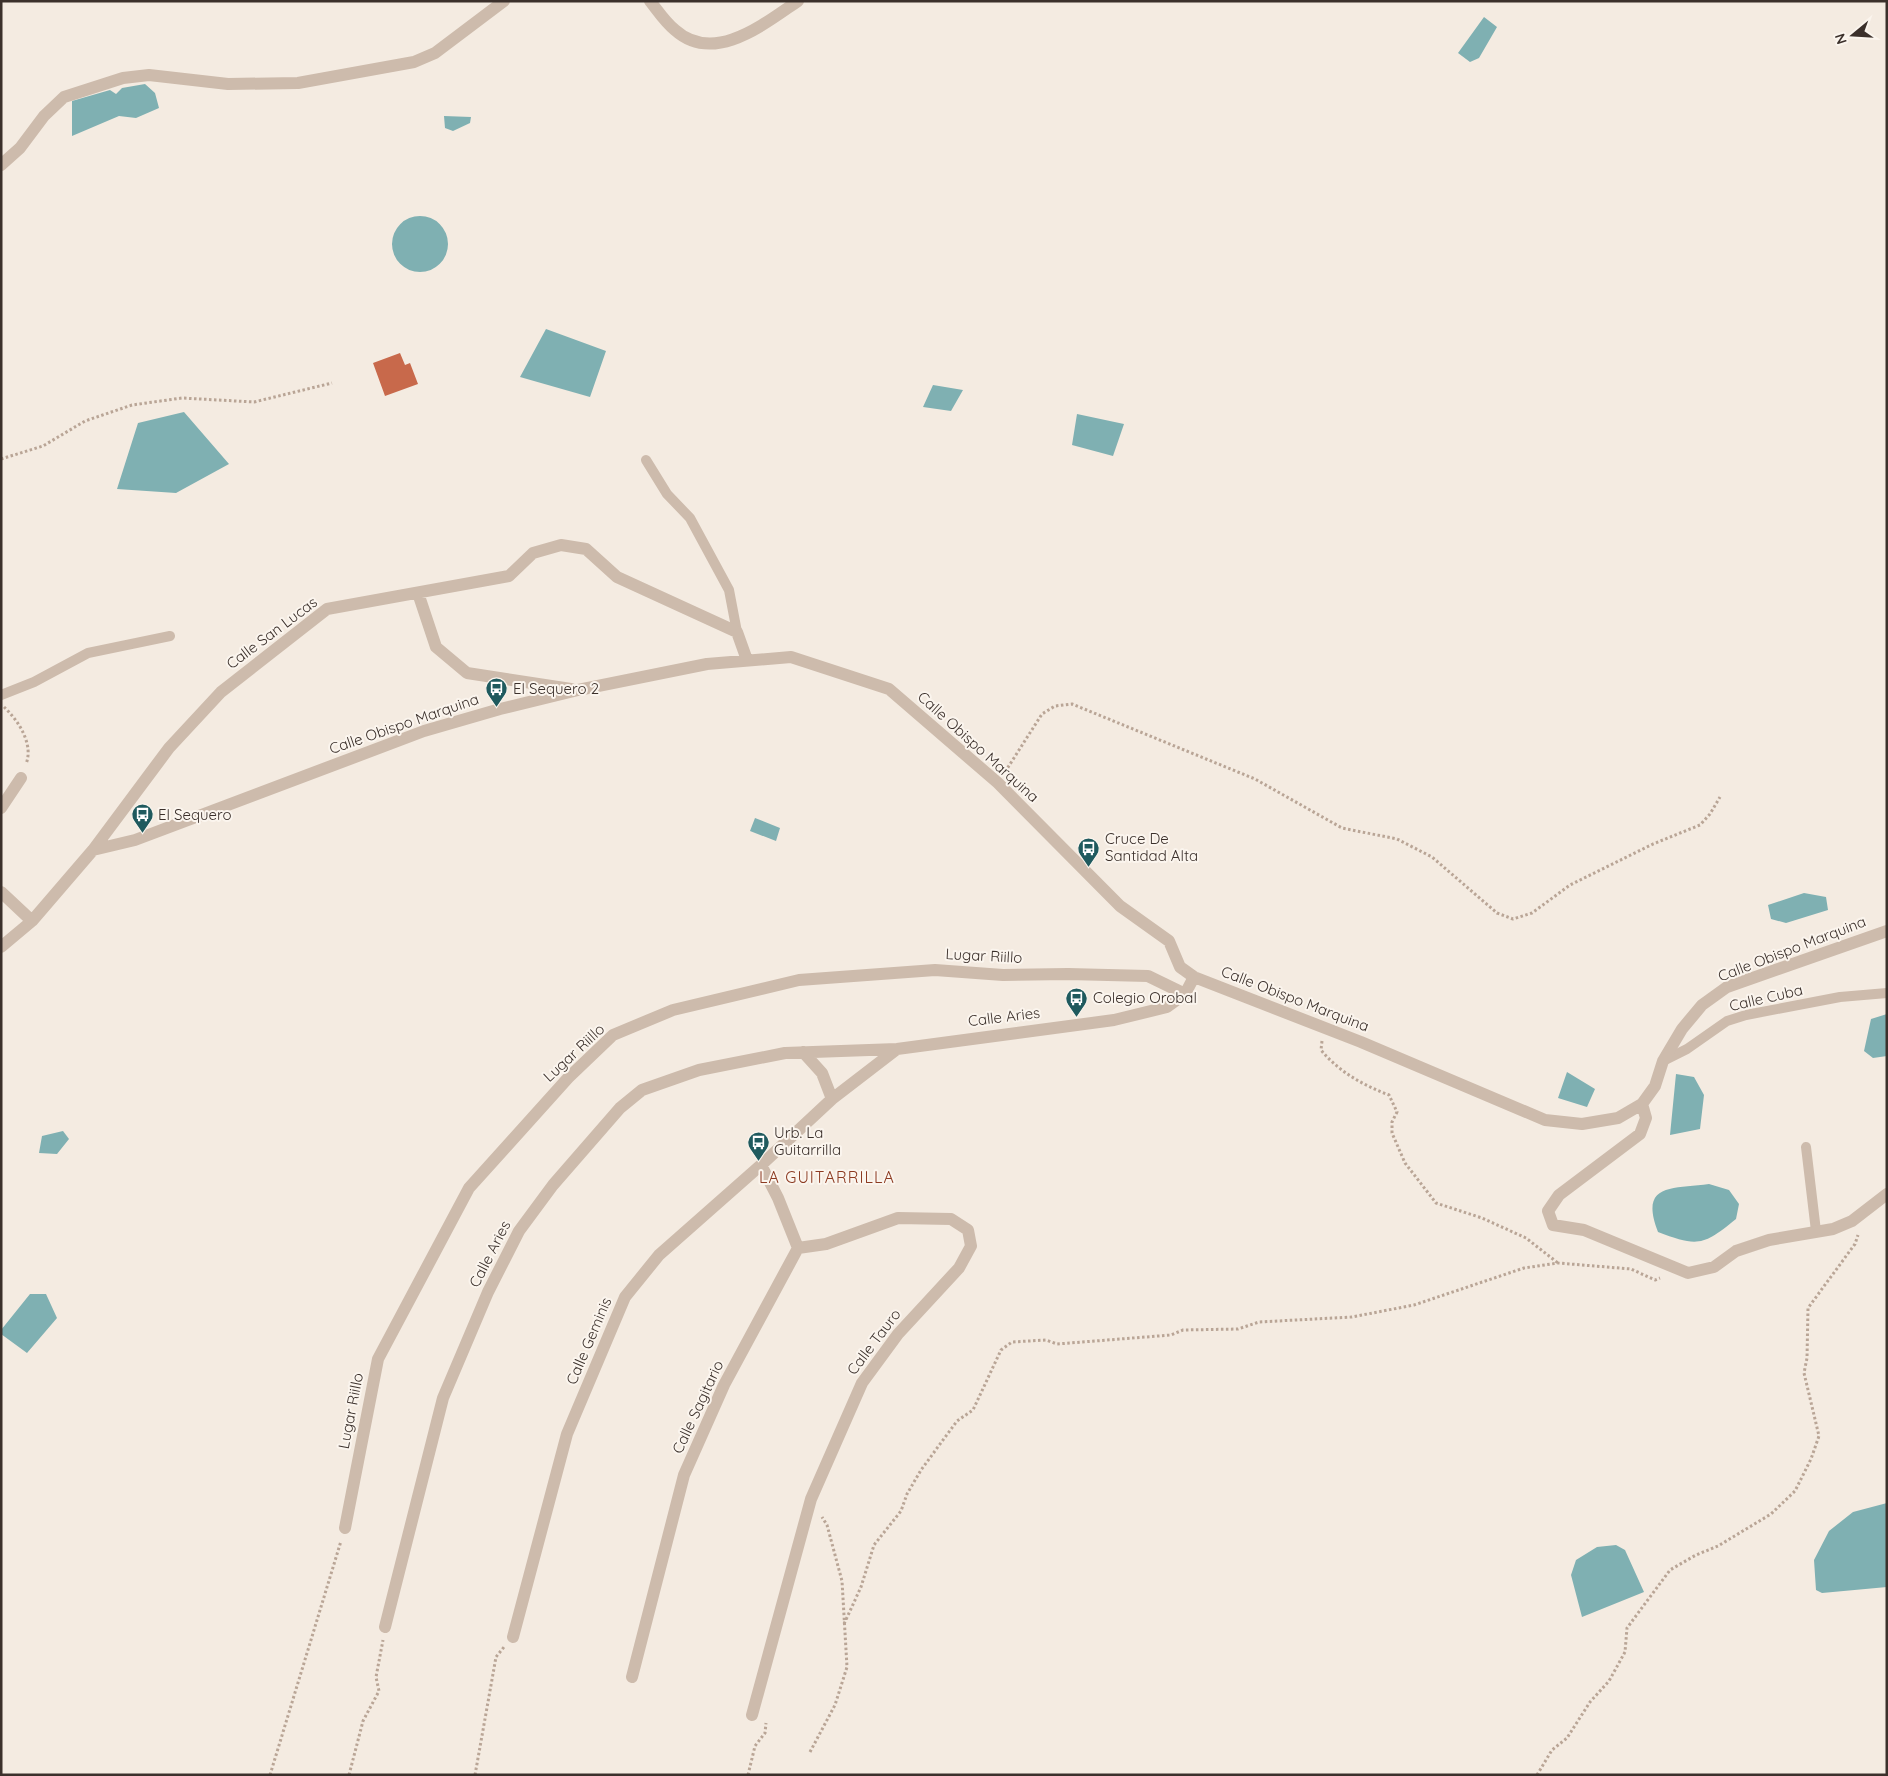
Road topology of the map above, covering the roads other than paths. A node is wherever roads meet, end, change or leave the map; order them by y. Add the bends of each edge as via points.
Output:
1 (504, 1) edge
2 (650, 1) edge
3 (798, 1) edge
4 (1, 165) edge
5 (646, 460) dead end
6 (418, 593) junction
7 (737, 632) junction
8 (170, 636) dead end
9 (748, 660) junction
10 (578, 690) junction
11 (1, 695) edge
12 (21, 778) road end
13 (1, 808) edge
14 (93, 850) junction
15 (1, 892) edge
16 (32, 921) junction
17 (1887, 931) edge
18 (1, 947) edge
19 (1194, 977) junction
20 (1887, 993) edge
21 (1184, 994) junction
22 (897, 1049) junction
23 (803, 1052) junction
24 (1663, 1061) junction
25 (832, 1099) junction
26 (1642, 1104) junction
27 (1806, 1147) dead end
28 (761, 1165) junction
29 (1887, 1194) edge
30 (1816, 1232) junction
31 (798, 1248) junction
32 (346, 1528) road end
33 (385, 1627) road end
34 (513, 1636) road end
35 (632, 1677) dead end
36 (752, 1716) dead end

1 - 4 street via 435,53 414,62 298,83 228,84 149,75 123,78 64,97
2 - 3 street via 676,31 702,45 731,41 762,26
5 - 7 lane via 666,494 690,518 729,590
6 - 7 street, Calle San Lucas via 509,576 533,553 561,545 586,549 617,577
6 - 10 street via 436,647 467,673
6 - 14 street, Calle San Lucas via 327,609 221,692 169,748
7 - 9 street
8 - 11 lane via 88,653 34,682
9 - 10 street, Calle Obispo Marquina via 707,664
9 - 19 street, Calle Obispo Marquina via 791,657 889,689 998,783 1120,906 1168,941 1180,967
10 - 14 street, Calle Obispo Marquina via 424,731 135,840
12 - 13 street
14 - 16 street, Calle San Lucas
15 - 16 street
16 - 18 street, Calle San Lucas
17 - 24 street, Calle Obispo Marquina via 1727,987 1702,1005 1682,1029
19 - 21 street, Calle Aries
19 - 26 street, Calle Obispo Marquina via 1545,1120 1582,1124 1618,1118
20 - 24 lane, Calle Cuba via 1840,997 1746,1015 1727,1021 1687,1049
21 - 22 street, Calle Aries via 1167,1006 1114,1020
21 - 32 street, Lugar Riillo via 1148,976 1003,975 935,970 799,980 674,1010 613,1035 555,1092 465,1197 378,1359
22 - 23 street, Calle Aries
22 - 25 street, Calle Geminis
23 - 25 street via 822,1073
23 - 33 street, Calle Aries via 699,1070 642,1090 620,1108 553,1185 519,1231 488,1292 443,1398
24 - 26 street, Calle Obispo Marquina via 1654,1086
25 - 28 street, Calle Geminis
26 - 30 street via 1646,1118 1640,1134 1559,1195 1548,1211 1553,1225 1584,1230 1688,1273 1714,1267 1736,1251 1769,1240
27 - 30 lane
28 - 31 street
28 - 34 street, Calle Geminis via 659,1254 625,1297 567,1434
29 - 30 street via 1852,1221
31 - 35 street, Calle Sagitario via 724,1385 684,1475
31 - 36 street, Calle Tauro via 826,1244 898,1218 951,1219 968,1230 971,1246 959,1268 898,1334 862,1383 811,1499

